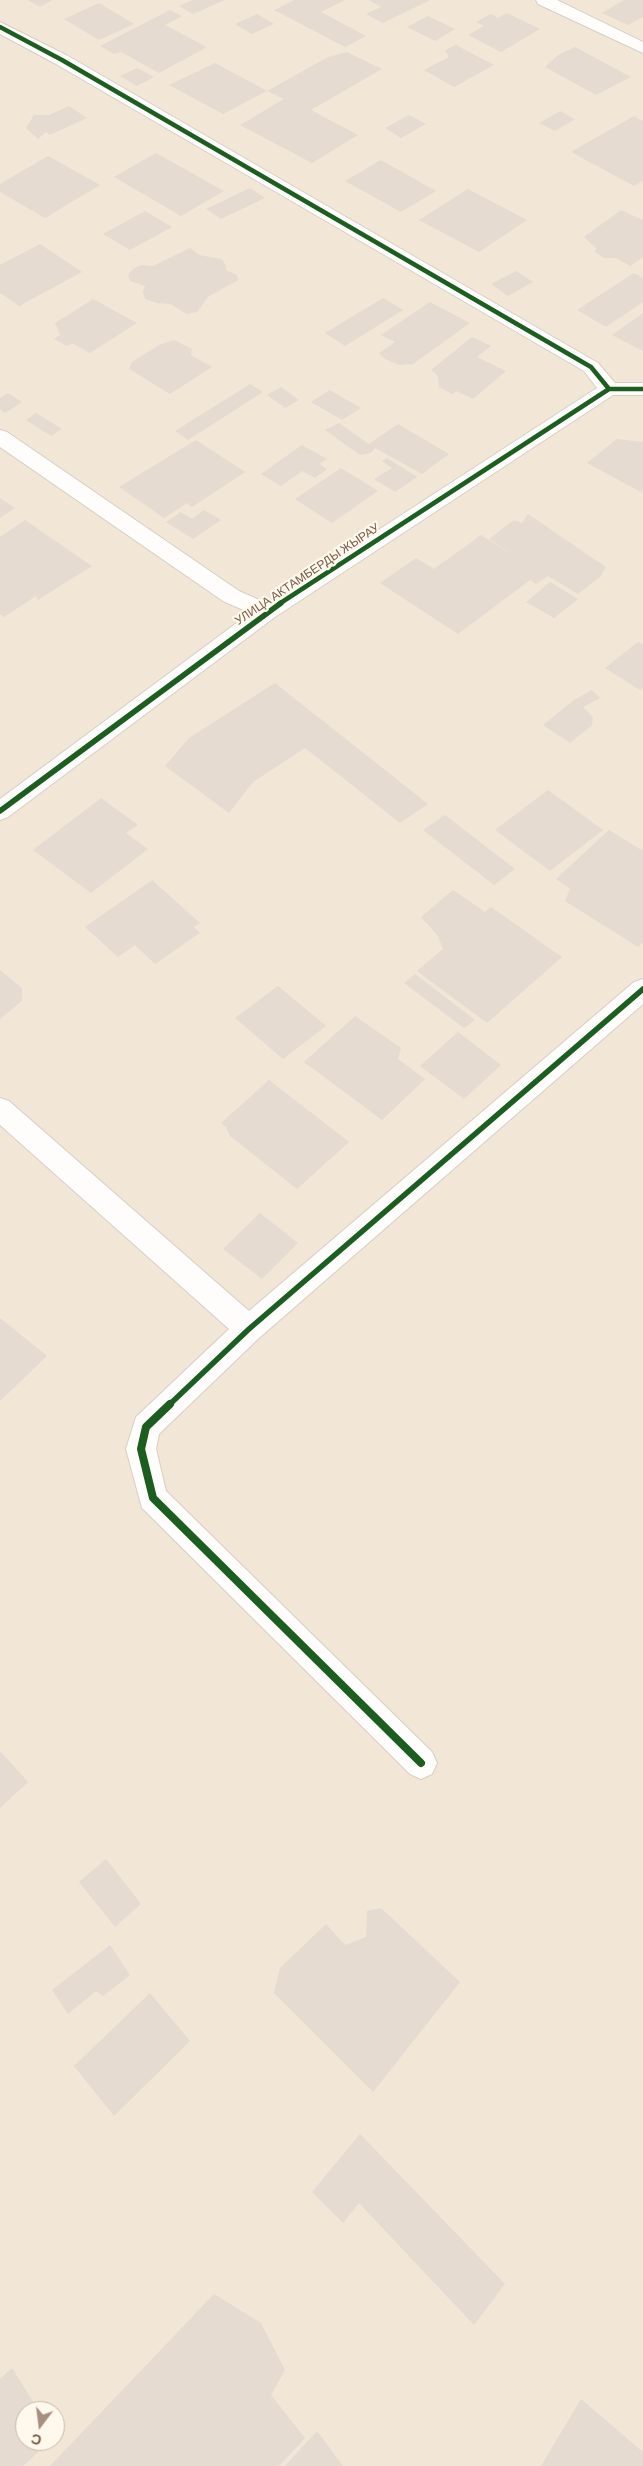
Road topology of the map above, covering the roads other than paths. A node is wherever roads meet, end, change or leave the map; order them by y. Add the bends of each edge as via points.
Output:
1 (544, 0) edge
2 (0, 26) edge
3 (643, 48) edge
4 (609, 389) junction
5 (643, 390) edge
6 (0, 437) edge
7 (267, 612) junction
8 (0, 810) edge
9 (643, 989) edge
10 (0, 1109) edge
11 (249, 1329) junction
12 (421, 1763) dead end

1 - 3 street
2 - 4 street via 591,367
4 - 5 street
4 - 7 street, УЛИЦА АКТАМБЕРДЫ ЖЫРАУ
6 - 7 street via 231,596
7 - 8 street, УЛИЦА АКТАМБЕРДЫ ЖЫРАУ
9 - 11 street
10 - 11 street
11 - 12 street via 146,1427 141,1449 153,1498

